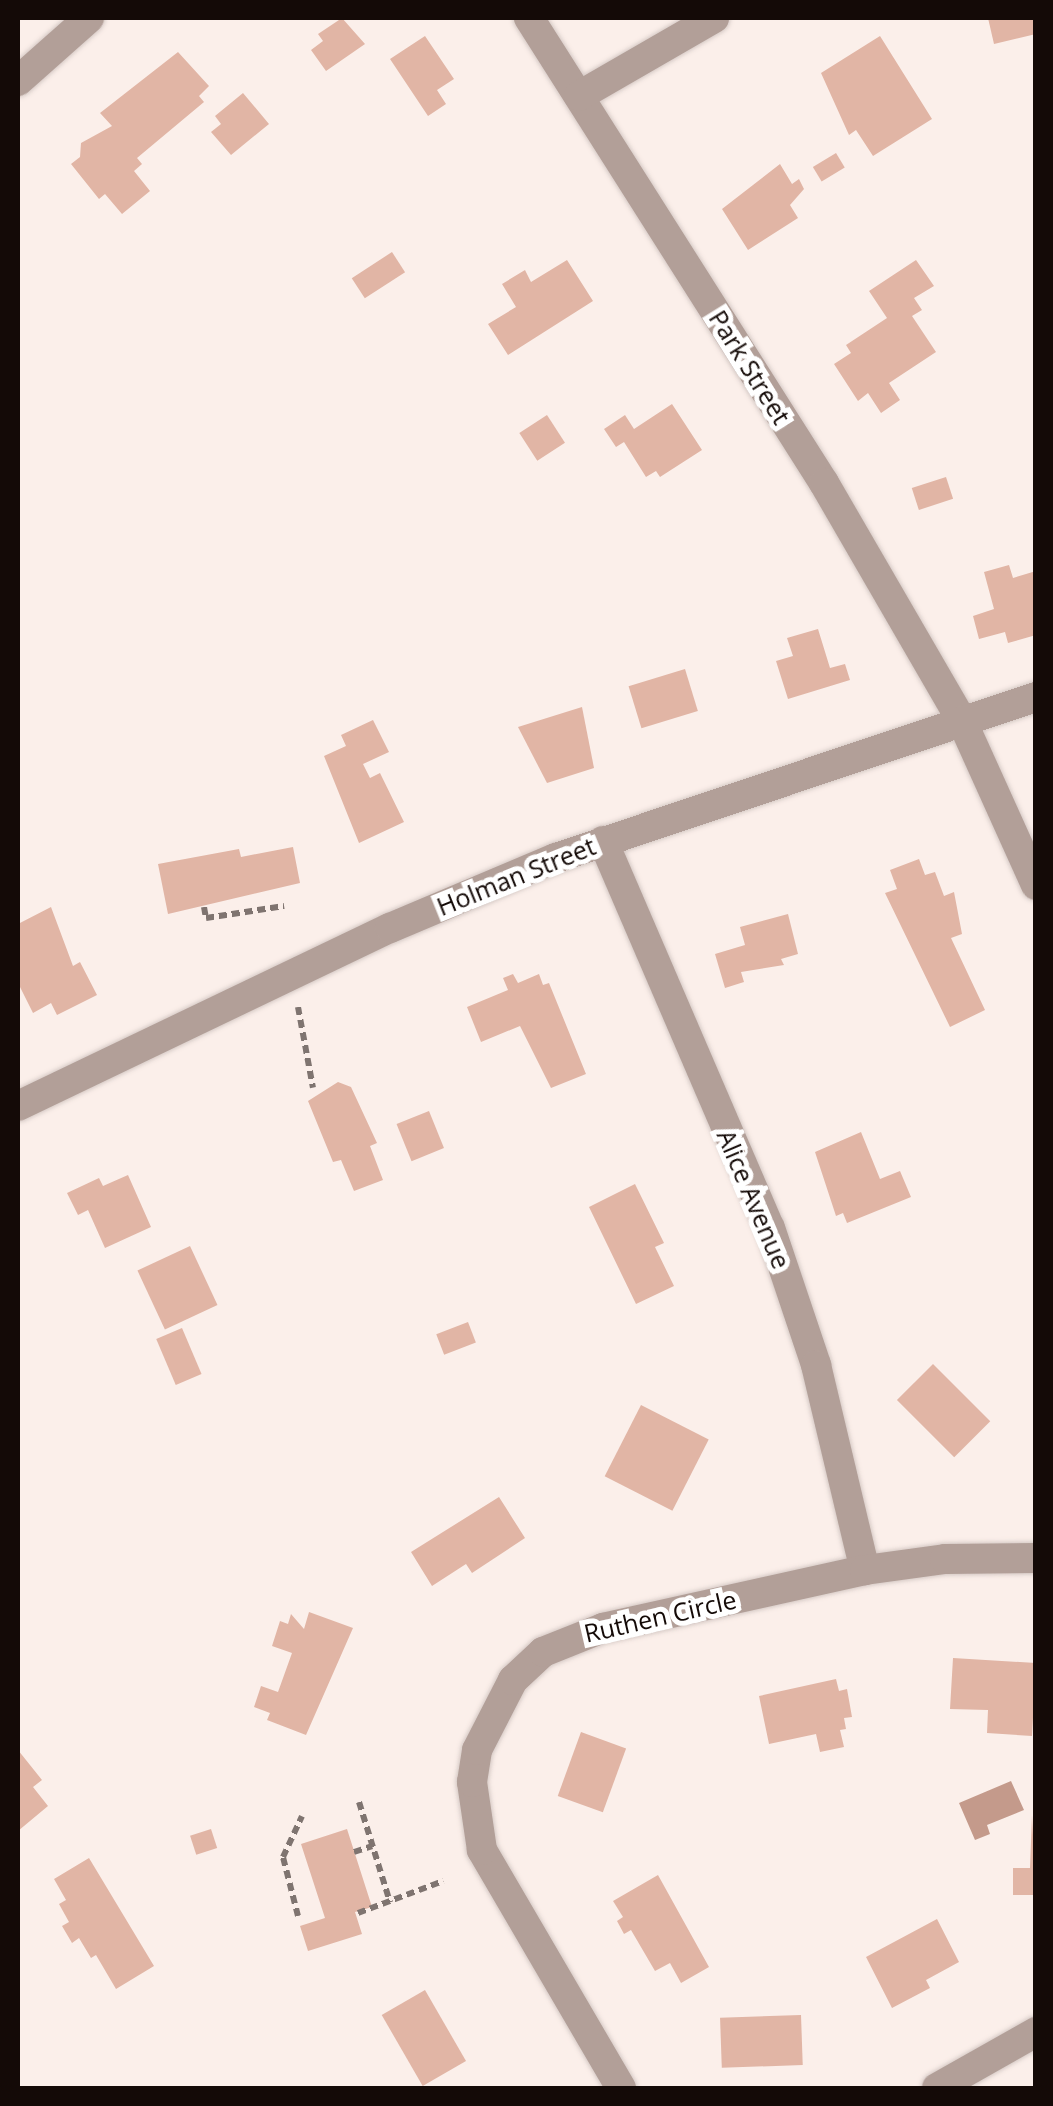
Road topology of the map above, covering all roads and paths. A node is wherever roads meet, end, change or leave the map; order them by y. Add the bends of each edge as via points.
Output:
1 (528, 18) edge
2 (714, 18) edge
3 (85, 19) edge
4 (18, 81) edge
5 (578, 96) junction
6 (1036, 697) edge
7 (962, 721) junction
8 (603, 841) junction
9 (1036, 885) edge
10 (284, 906) dead end
11 (204, 907) dead end
12 (298, 1006) dead end
13 (312, 1088) dead end
14 (18, 1106) edge
15 (1036, 1558) edge
16 (866, 1570) junction
17 (359, 1802) dead end
18 (302, 1816) dead end
19 (372, 1846) junction
20 (354, 1852) dead end
21 (444, 1882) dead end
22 (390, 1902) junction
23 (358, 1913) dead end
24 (298, 1916) dead end
25 (1036, 2032) edge
26 (621, 2088) edge
27 (937, 2088) edge

1 - 5 street, Park Street
2 - 5 street
3 - 4 street
5 - 7 street, Park Street via 824,483
6 - 7 street, Holman Street
7 - 8 street, Holman Street
7 - 9 street, Park Street
8 - 14 street, Holman Street via 390,928
8 - 16 street, Alice Avenue via 770,1228 816,1366
10 - 11 path via 206,918
12 - 13 path
15 - 16 street, Ruthen Circle via 945,1559
16 - 26 street, Ruthen Circle via 574,1634 513,1680 489,1719 472,1782 482,1850
17 - 19 path
18 - 24 path via 283,1857
19 - 20 path
19 - 22 path
21 - 22 path
22 - 23 path
25 - 27 street

